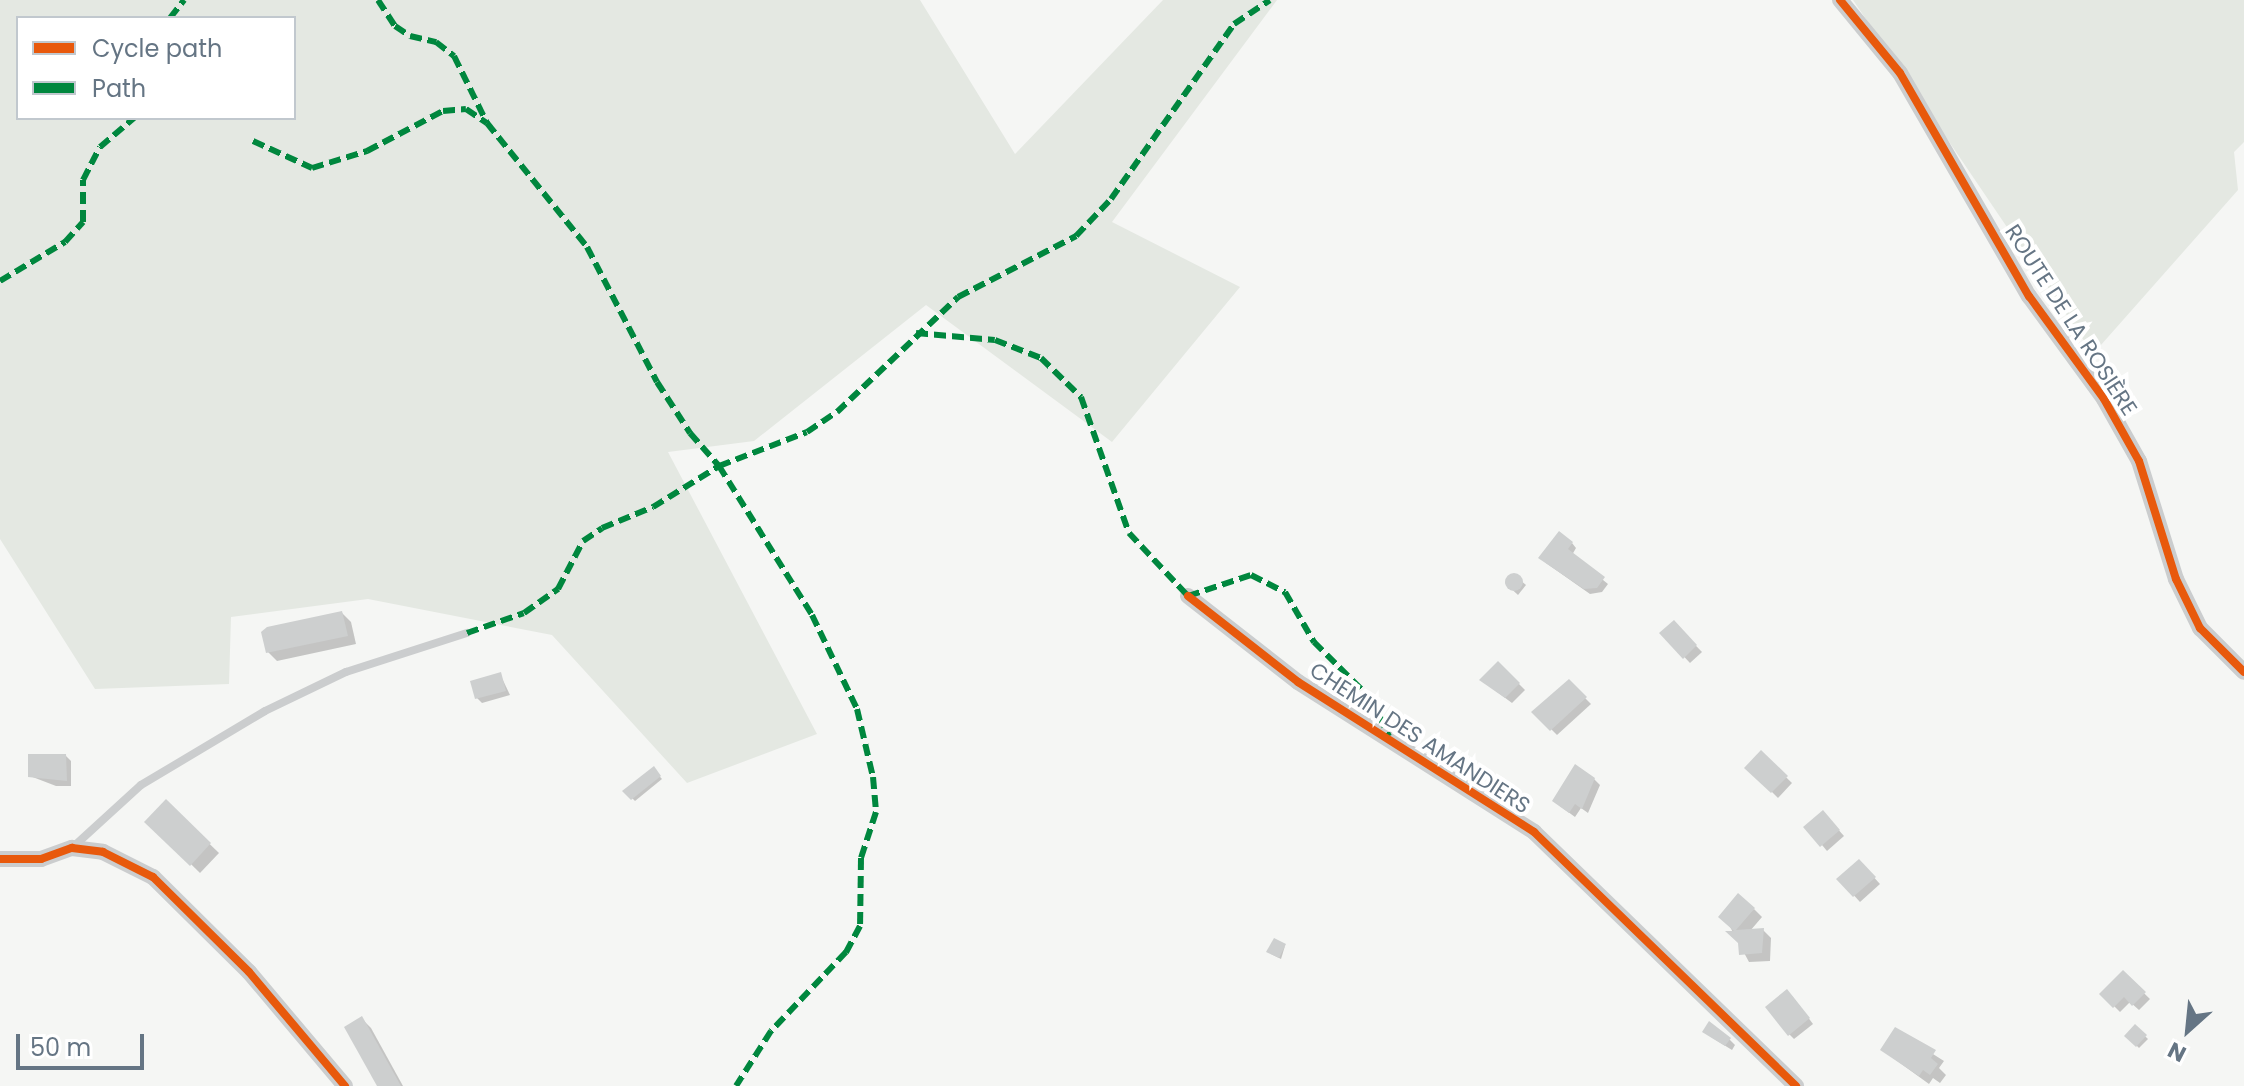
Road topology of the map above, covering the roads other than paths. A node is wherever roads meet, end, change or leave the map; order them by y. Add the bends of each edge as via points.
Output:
1 (1840, 0) edge
2 (1188, 596) dead end
3 (467, 633) dead end
4 (2244, 672) edge
5 (72, 848) junction
6 (0, 859) edge
7 (345, 1086) edge
8 (1796, 1086) edge

1 - 4 street, ROUTE DE LA ROSIÈRE via 1900,73 2029,296 2104,399 2139,461 2176,579 2200,628
2 - 8 street, CHEMIN DES AMANDIERS via 1298,682 1534,832
3 - 5 lane via 346,672 265,711 141,785
5 - 6 street via 41,859
5 - 7 street via 103,852 153,877 249,972

